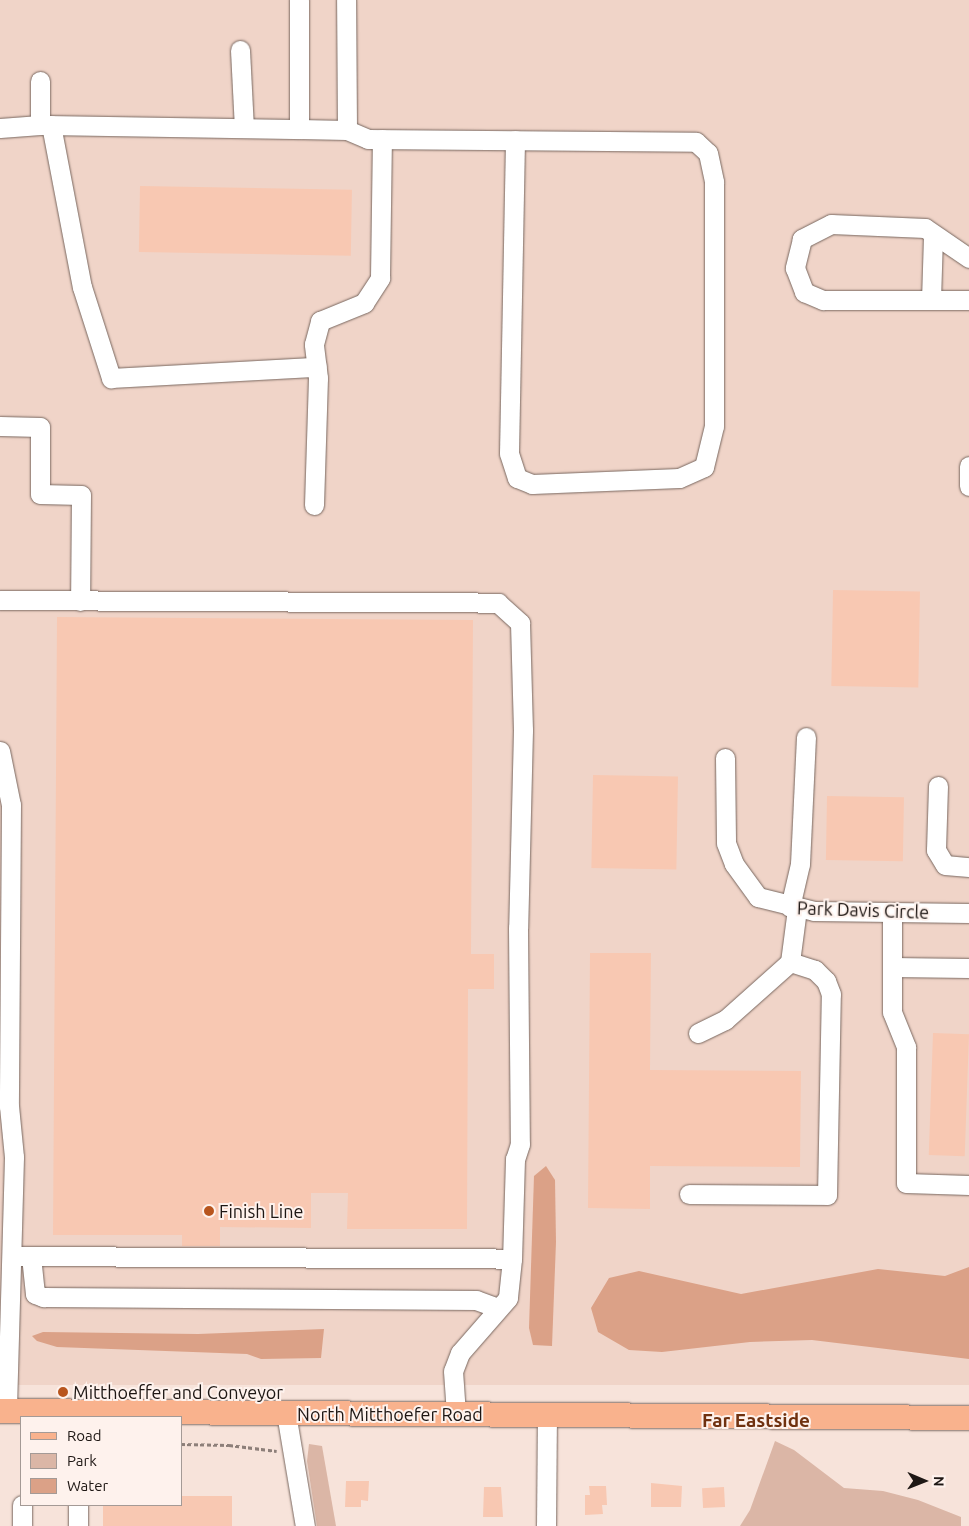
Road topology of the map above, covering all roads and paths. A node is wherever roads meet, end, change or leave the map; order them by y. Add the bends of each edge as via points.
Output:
1 (299, 0) edge
2 (346, 0) edge
3 (240, 50) dead end
4 (40, 82) dead end
5 (46, 125) junction
6 (0, 128) edge
7 (244, 128) junction
8 (299, 129) junction
9 (347, 130) junction
10 (382, 139) junction
11 (515, 140) junction
12 (933, 235) junction
13 (969, 258) edge
14 (931, 300) junction
15 (969, 300) edge
16 (317, 367) junction
17 (0, 426) edge
18 (969, 466) edge
19 (969, 486) edge
20 (314, 505) dead end
21 (0, 600) edge
22 (80, 601) junction
23 (806, 737) dead end
24 (0, 751) edge
25 (725, 758) dead end
26 (938, 786) dead end
27 (969, 867) edge
28 (793, 908) junction
29 (892, 912) junction
30 (969, 913) edge
31 (790, 962) junction
32 (892, 967) junction
33 (969, 968) edge
34 (698, 1033) dead end
35 (969, 1186) edge
36 (689, 1194) dead end
37 (12, 1256) junction
38 (31, 1256) junction
39 (512, 1259) junction
40 (498, 1308) junction
41 (13, 1412) edge
42 (286, 1413) junction
43 (456, 1414) junction
44 (547, 1415) junction
45 (969, 1418) edge
46 (182, 1444) edge
47 (284, 1452) dead end
48 (22, 1506) edge
49 (78, 1506) edge
50 (22, 1526) edge
51 (78, 1526) edge
52 (305, 1526) edge
53 (546, 1526) edge

1 - 8 street
2 - 9 street
3 - 7 street
4 - 5 street
5 - 6 street
5 - 7 street
5 - 16 street via 82,287 111,378
7 - 8 street
8 - 9 street
9 - 10 street via 368,139
10 - 11 street
10 - 16 street via 380,278 364,303 320,321 314,344
11 - 11 street via 696,142 708,153 714,182 714,426 704,467 679,478 532,484 517,478 509,453
12 - 13 street
12 - 14 street
12 - 14 street via 925,228 831,224 802,239 795,268 804,292 823,300
14 - 15 street
16 - 20 street
17 - 22 street via 40,427 40,494 81,494
18 - 19 street
21 - 22 street
22 - 39 street via 498,603 520,623 524,730 518,928 520,1144 515,1159
23 - 28 street via 800,864
24 - 37 street via 11,805 9,1106 14,1157
25 - 28 street, Park Davis Circle via 726,843 734,864 758,897
26 - 27 street via 936,850 945,865
28 - 29 street, Park Davis Circle
28 - 31 street
29 - 30 street, Park Davis Circle
29 - 32 street
31 - 34 street via 725,1020
31 - 36 street via 815,970 826,982 830,994 827,1195
32 - 33 street
32 - 35 street via 892,1012 906,1047 906,1183
37 - 38 street
37 - 41 street
38 - 39 street
38 - 40 street via 35,1294 43,1297 476,1300
39 - 40 street via 508,1298
40 - 43 street via 460,1353 453,1371
41 - 42 main road, North Mitthoefer Road
42 - 43 main road, North Mitthoefer Road
42 - 52 street
43 - 44 main road, North Mitthoefer Road
44 - 45 main road, North Mitthoefer Road
44 - 53 street
46 - 47 path via 230,1444
48 - 50 street
49 - 51 street

